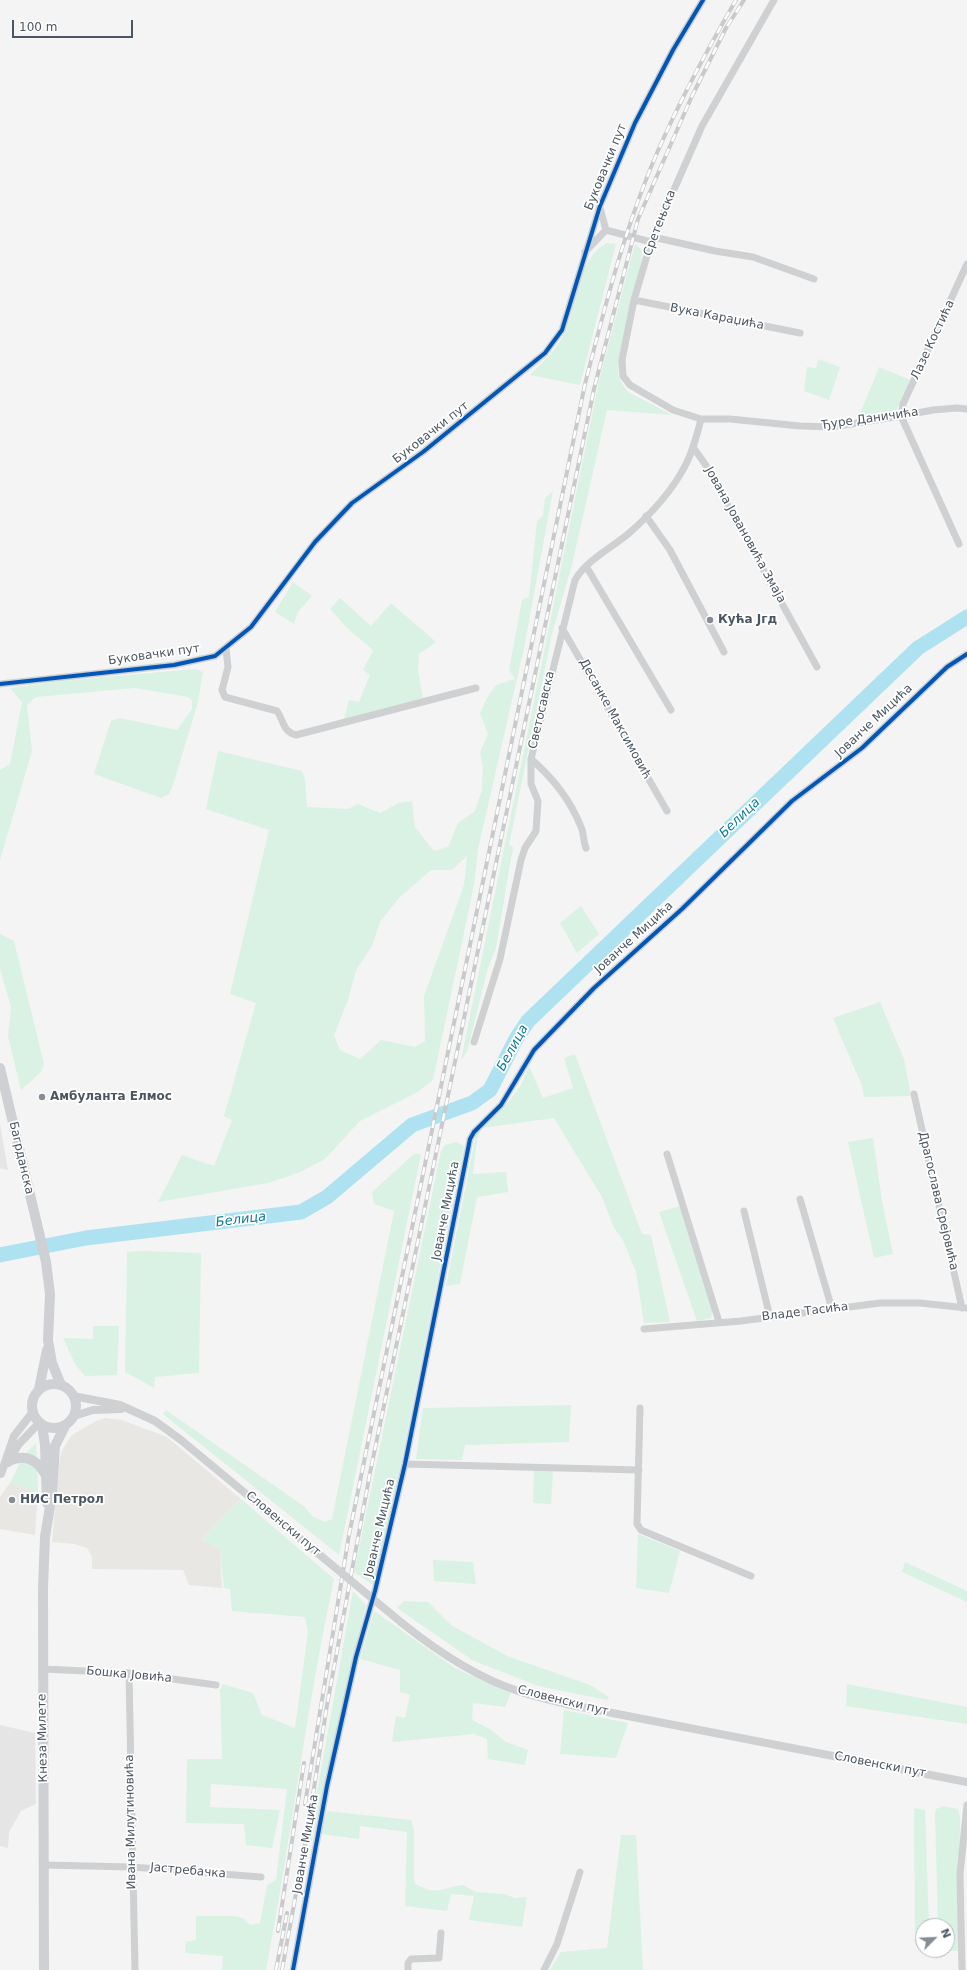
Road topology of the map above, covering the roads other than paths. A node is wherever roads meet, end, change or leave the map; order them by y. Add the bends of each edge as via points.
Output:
1 (703, 0) edge
2 (774, 0) edge
3 (600, 206) junction
4 (606, 230) junction
5 (652, 239) junction
6 (584, 252) junction
7 (967, 264) edge
8 (814, 279) dead end
9 (634, 300) junction
10 (800, 333) dead end
11 (967, 409) edge
12 (901, 416) junction
13 (701, 419) junction
14 (693, 448) junction
15 (646, 516) junction
16 (959, 544) dead end
17 (586, 566) junction
18 (562, 628) junction
19 (226, 649) junction
20 (724, 652) dead end
21 (967, 654) edge
22 (817, 667) dead end
23 (0, 684) edge
24 (476, 688) dead end
25 (671, 710) dead end
26 (531, 759) junction
27 (667, 811) dead end
28 (586, 848) dead end
29 (474, 1042) dead end
30 (0, 1068) edge
31 (914, 1094) dead end
32 (667, 1154) dead end
33 (800, 1199) dead end
34 (744, 1212) dead end
35 (964, 1308) edge
36 (832, 1309) junction
37 (770, 1317) junction
38 (719, 1322) junction
39 (644, 1329) dead end
40 (48, 1340) junction
41 (61, 1385) junction
42 (39, 1389) junction
43 (73, 1396) junction
44 (125, 1408) junction
45 (640, 1408) dead end
46 (32, 1413) junction
47 (74, 1416) junction
48 (40, 1424) junction
49 (65, 1426) junction
50 (9, 1460) junction
51 (405, 1464) junction
52 (639, 1470) junction
53 (0, 1475) edge
54 (46, 1476) junction
55 (49, 1506) junction
56 (751, 1576) dead end
57 (42, 1669) junction
58 (129, 1673) junction
59 (216, 1685) dead end
60 (967, 1782) edge
61 (967, 1805) edge
62 (44, 1865) junction
63 (132, 1867) junction
64 (580, 1872) dead end
65 (261, 1877) dead end
66 (441, 1933) dead end
67 (408, 1967) edge
68 (44, 1970) edge
69 (135, 1970) edge
70 (293, 1970) edge
71 (544, 1970) edge
72 (962, 1970) edge

1 - 3 street, Буковачки пут via 672,50 635,123
2 - 5 street, Сретењска via 702,126
3 - 4 street
3 - 6 street, Буковачки пут
4 - 5 street
4 - 6 street
5 - 8 street via 754,257
5 - 9 street, Сретењска
6 - 19 street, Буковачки пут via 562,330 545,353 423,452 352,504 315,542 251,627
7 - 12 street, Лазе Костића via 903,404
9 - 10 street, Вука Караџића
9 - 13 street, Сретењска via 622,360 623,376 642,393 673,410
11 - 12 street, Ђуре Даничића via 933,410
12 - 13 street, Ђуре Даничића via 832,427
12 - 16 street
13 - 14 street, Светосавска
14 - 15 street, Светосавска via 686,466 674,484
14 - 22 street, Јована Јовановића Змаја via 706,464
15 - 17 street, Светосавска via 628,534
15 - 20 street via 670,550
17 - 18 street, Светосавска via 575,580
17 - 25 street
18 - 26 street, Светосавска
18 - 27 street, Десанке Максимовић
19 - 23 street, Буковачки пут via 214,656 174,664
19 - 24 street via 228,667 222,690 225,697 277,710 286,730 296,735
21 - 51 street, Јованче Мицића via 947,667 862,748 792,801 682,909 594,988 534,1050 501,1105 474,1132 470,1139
26 - 28 street via 551,776 558,786 581,826
26 - 29 street, Светосавска via 531,784 538,801 536,831 521,860 500,959
30 - 40 main road, Багрданска via 46,1262 50,1294
31 - 35 street, Драгослава Срејовића
32 - 38 street
33 - 36 street
34 - 37 street
35 - 36 street, Владе Тасића via 920,1303 880,1303
36 - 37 street, Владе Тасића
37 - 38 street, Владе Тасића
38 - 39 street, Владе Тасића
40 - 41 main road via 52,1363
40 - 42 main road
41 - 42 main road via 48,1385
41 - 43 main road
42 - 46 main road via 32,1400
43 - 44 street, Словенски пут via 109,1402
43 - 47 main road via 76,1405
44 - 47 street via 93,1410
44 - 60 street, Словенски пут, bridge via 146,1416 168,1429 402,1623 442,1653 520,1692 566,1704
45 - 52 street
46 - 48 main road
46 - 53 street via 14,1436
47 - 49 main road
48 - 49 main road via 55,1429
48 - 50 street via 18,1445
48 - 54 main road, Кнеза Милете via 45,1445
49 - 55 main road, Кнеза Милете via 55,1446
50 - 53 street
50 - 54 main road via 20,1457 31,1459 40,1466
51 - 52 street
51 - 70 street, Јованче Мицића via 375,1591 356,1657 327,1786
52 - 56 street via 637,1524 641,1530
54 - 55 main road, Кнеза Милете via 46,1497
55 - 57 main road, Кнеза Милете via 43,1588
57 - 58 street, Бошка Јовића
57 - 62 main road, Кнеза Милете
58 - 59 street, Бошка Јовића
58 - 63 street, Ивана Милутиновића
61 - 72 street via 960,1874
62 - 63 street, Јастребачка
62 - 68 main road, Кнеза Милете
63 - 65 street, Јастребачка
63 - 69 street, Ивана Милутиновића
64 - 71 street via 557,1944
66 - 67 street via 439,1958 411,1959

